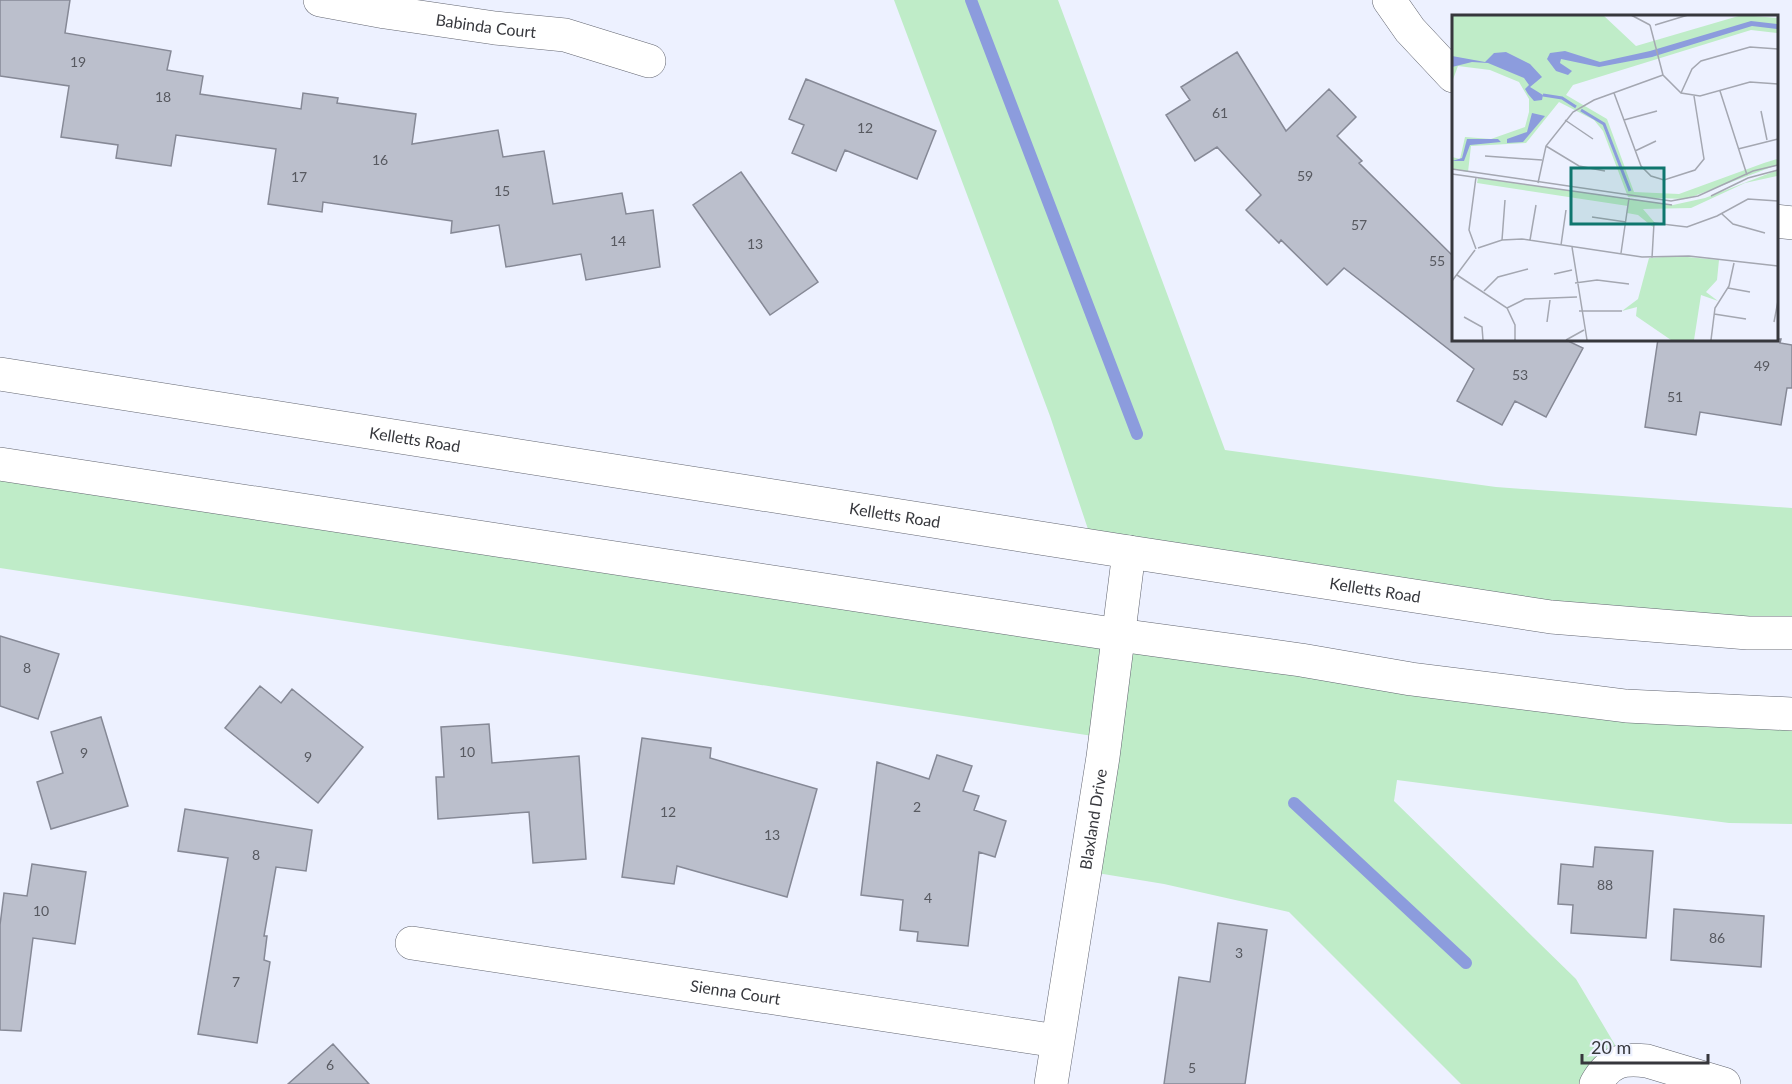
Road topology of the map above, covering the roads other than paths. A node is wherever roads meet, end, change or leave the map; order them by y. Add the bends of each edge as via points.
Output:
1 (320, 0) edge
2 (1389, 0) edge
3 (649, 60) dead end
4 (1452, 75) edge
5 (1777, 221) edge
6 (1792, 223) edge
7 (0, 374) edge
8 (0, 464) edge
9 (1129, 552) junction
10 (1792, 633) edge
11 (1119, 635) junction
12 (1792, 714) edge
13 (412, 943) dead end
14 (1057, 1041) junction
15 (1051, 1084) edge
16 (1596, 1084) edge
17 (1724, 1084) edge

1 - 3 main road, Babinda Court via 565,35
2 - 4 main road via 1410,30
5 - 6 main road
7 - 9 main road, Kelletts Road
8 - 11 main road
9 - 10 main road, Kelletts Road via 1551,617
9 - 11 main road, Blaxland Drive
11 - 12 main road via 1411,679 1626,706
11 - 14 main road, Blaxland Drive
13 - 14 main road, Sienna Court
14 - 15 main road, Blaxland Drive
16 - 17 main road via 1611,1065 1635,1060

